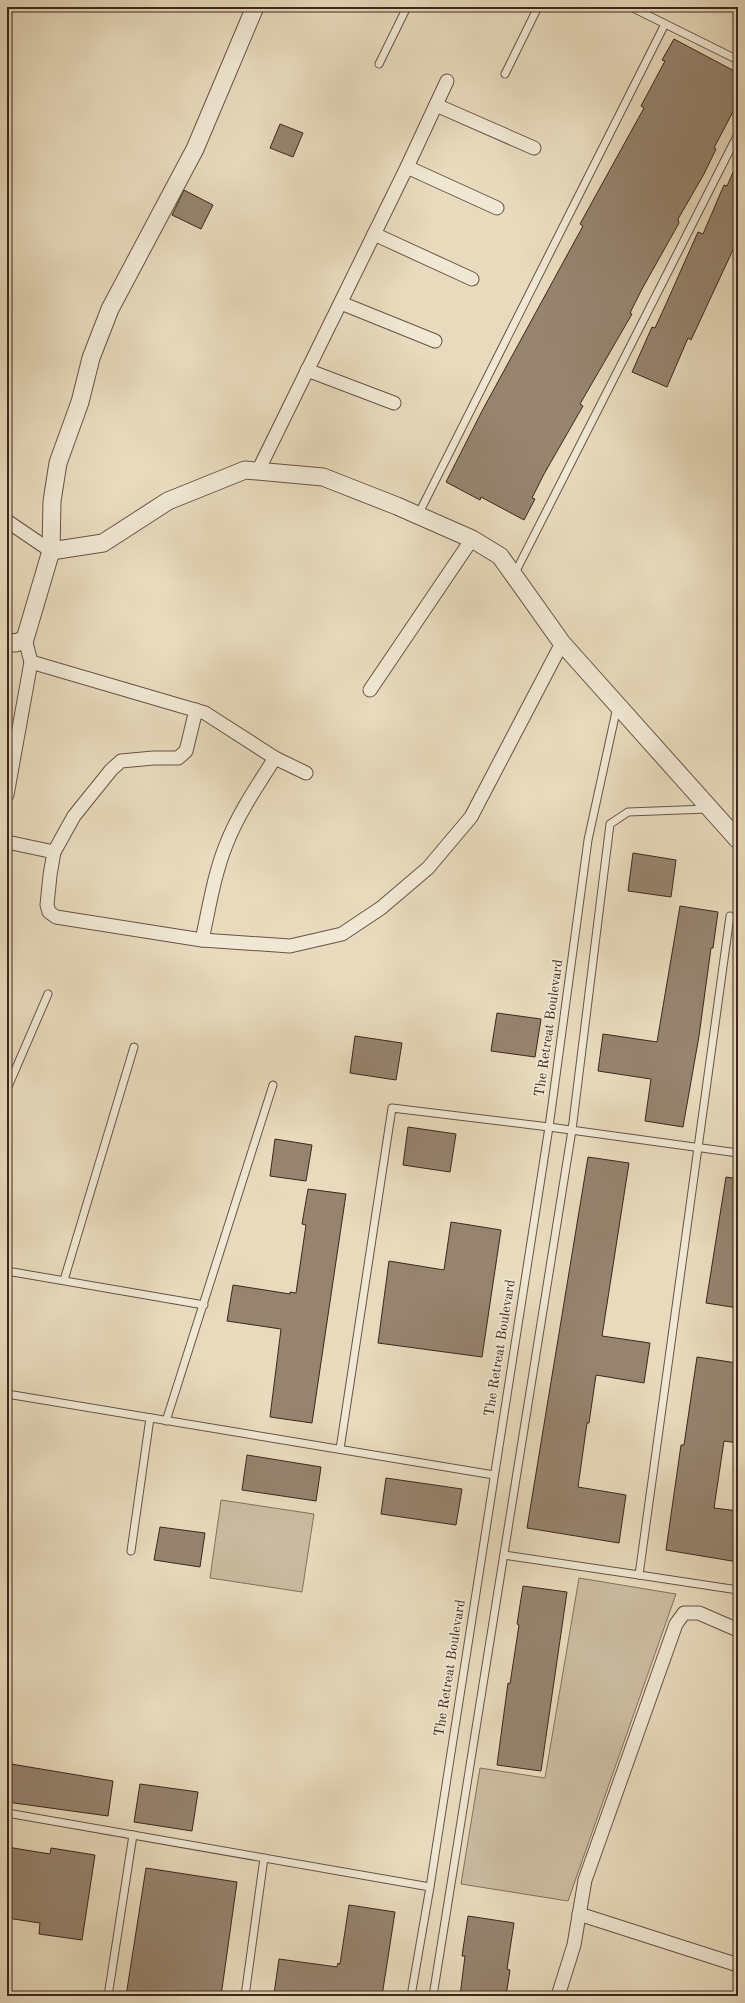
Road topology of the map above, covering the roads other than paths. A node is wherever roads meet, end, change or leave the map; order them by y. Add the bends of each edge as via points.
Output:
1 (255, 7) edge
2 (408, 7) edge
3 (538, 7) edge
4 (631, 7) edge
5 (665, 24) junction
6 (738, 60) edge
7 (379, 64) dead end
8 (505, 74) dead end
9 (447, 81) dead end
10 (436, 105) junction
11 (738, 134) edge
12 (534, 148) dead end
13 (407, 167) junction
14 (497, 208) dead end
15 (374, 234) junction
16 (472, 279) dead end
17 (341, 303) junction
18 (435, 341) dead end
19 (307, 370) junction
20 (394, 403) dead end
21 (258, 471) junction
22 (418, 515) junction
23 (7, 521) edge
24 (472, 539) junction
25 (51, 551) junction
26 (514, 575) junction
27 (25, 639) junction
28 (7, 642) edge
29 (562, 643) junction
30 (31, 662) junction
31 (370, 690) dead end
32 (617, 705) junction
33 (196, 710) junction
34 (276, 758) junction
35 (306, 773) dead end
36 (7, 795) edge
37 (710, 809) junction
38 (738, 840) edge
39 (7, 842) edge
40 (54, 852) junction
41 (730, 916) dead end
42 (202, 940) junction
43 (48, 994) dead end
44 (134, 1047) dead end
45 (273, 1085) dead end
46 (7, 1089) edge
47 (549, 1127) junction
48 (572, 1130) junction
49 (698, 1147) junction
50 (738, 1153) edge
51 (7, 1272) edge
52 (64, 1280) junction
53 (204, 1305) junction
54 (7, 1394) edge
55 (150, 1418) junction
56 (166, 1420) junction
57 (340, 1449) junction
58 (494, 1475) junction
59 (131, 1551) dead end
60 (504, 1555) junction
61 (639, 1575) junction
62 (738, 1590) edge
63 (738, 1630) edge
64 (7, 1813) edge
65 (133, 1835) junction
66 (264, 1858) junction
67 (430, 1887) junction
68 (579, 1914) junction
69 (738, 1965) edge
70 (108, 1996) edge
71 (244, 1996) edge
72 (411, 1996) edge
73 (433, 1996) edge
74 (558, 1996) edge

1 - 25 street via 195,149 110,308 91,358 80,402 58,463 52,501
2 - 7 lane
3 - 8 lane
4 - 5 lane
5 - 6 lane
5 - 22 lane
9 - 10 street
10 - 12 street
10 - 13 street
11 - 26 lane
13 - 14 street
13 - 15 street
15 - 16 street
15 - 17 street
17 - 18 street
17 - 19 street
19 - 20 street
19 - 21 street
21 - 22 street via 323,477
21 - 25 street via 245,470 168,501 103,543
22 - 24 street
23 - 25 street
24 - 26 street via 500,556
24 - 31 street
25 - 27 street
26 - 29 street
27 - 28 street via 16,643
27 - 30 street
29 - 32 street
29 - 42 street via 470,816 428,868 387,903 342,934 290,946
30 - 33 street
30 - 36 street
32 - 37 street
32 - 47 lane, The Retreat Boulevard via 588,840
33 - 34 street via 205,713
33 - 40 street via 186,751 178,758 121,761 74,816
34 - 35 street
34 - 42 street via 243,809 226,844
37 - 38 street
37 - 48 lane via 628,812 610,824
39 - 40 street
40 - 42 street via 47,900 49,912 56,917
41 - 49 lane
43 - 46 lane
44 - 52 lane
45 - 53 lane
47 - 48 lane
47 - 57 lane via 392,1108
47 - 58 lane, The Retreat Boulevard
48 - 49 lane
48 - 60 lane
49 - 50 lane
49 - 61 lane
51 - 52 lane
52 - 53 lane
53 - 56 lane
54 - 55 lane
55 - 56 lane
55 - 59 lane
56 - 57 lane
57 - 58 lane
58 - 67 lane, The Retreat Boulevard
60 - 61 lane
60 - 73 lane
61 - 62 lane
63 - 68 street via 699,1613 684,1613 676,1624 584,1880
64 - 65 lane
65 - 66 lane
65 - 70 lane
66 - 67 lane
66 - 71 lane
67 - 72 lane, The Retreat Boulevard
68 - 69 street
68 - 74 street via 574,1945

